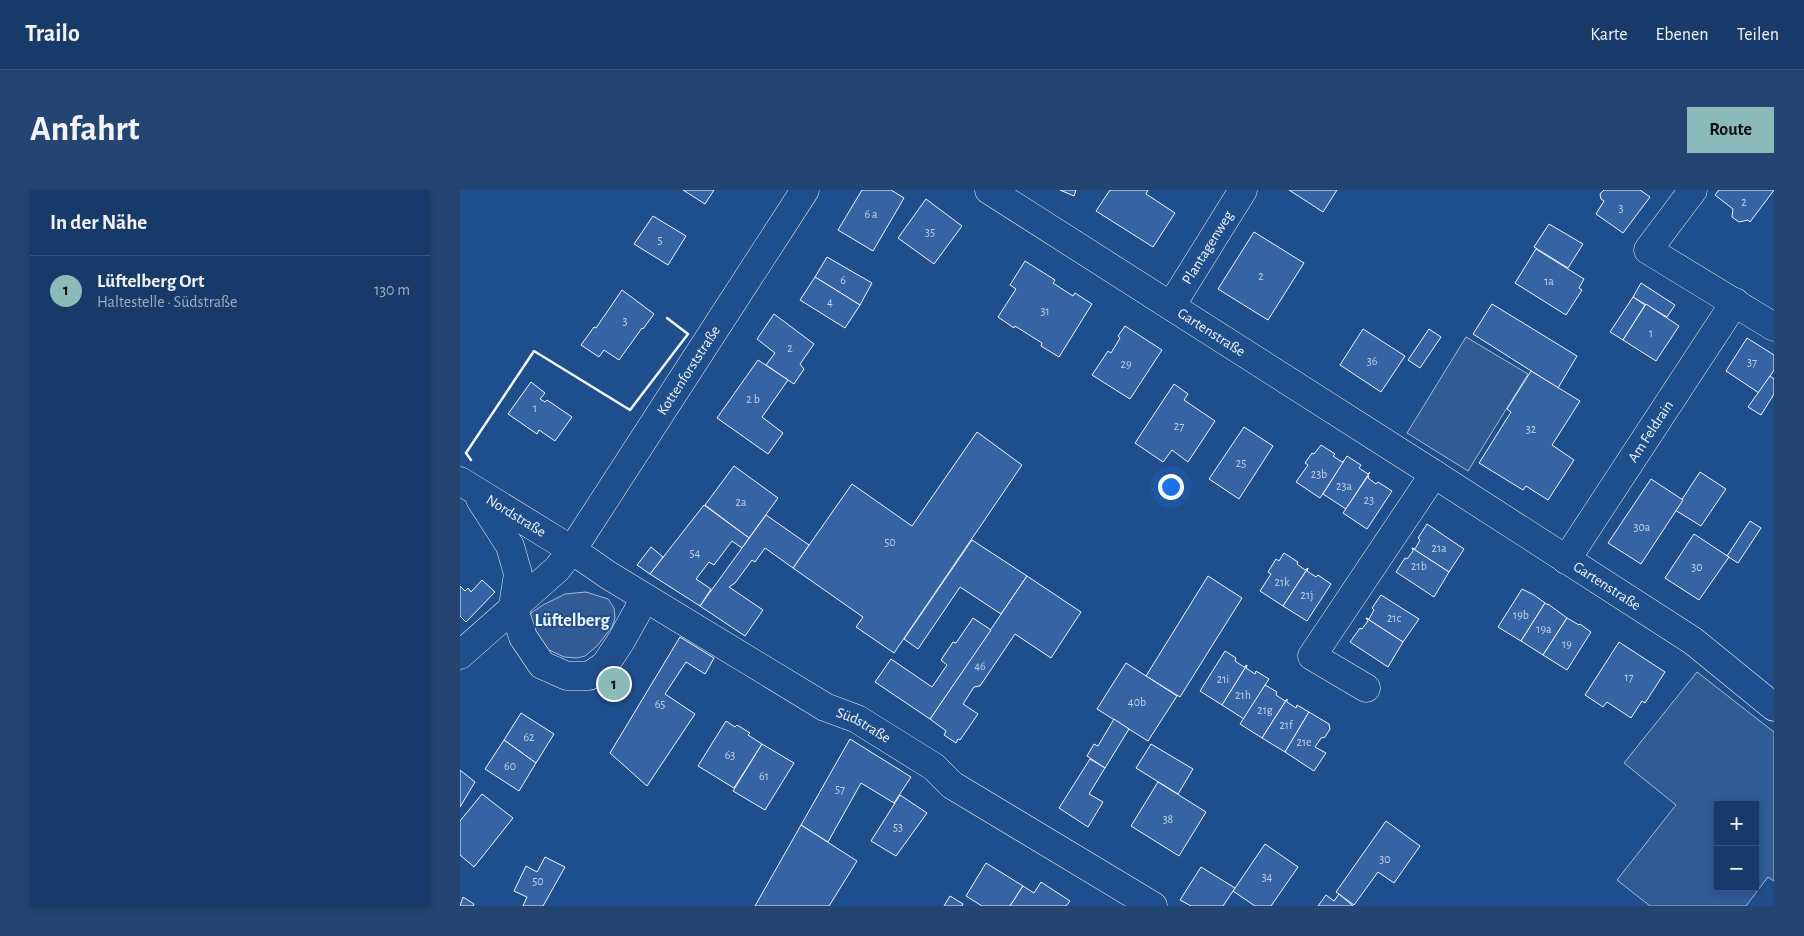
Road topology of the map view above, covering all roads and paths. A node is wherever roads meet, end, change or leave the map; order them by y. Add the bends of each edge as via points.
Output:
1 (804, 190) edge
2 (989, 190) edge
3 (1243, 190) edge
4 (1692, 190) edge
5 (1735, 302) junction
6 (1171, 306) junction
7 (1774, 327) edge
8 (1434, 474) junction
9 (468, 487) edge
10 (572, 550) junction
11 (1566, 560) junction
12 (645, 598) junction
13 (513, 606) junction
14 (460, 655) edge
15 (1366, 688) dead end
16 (1774, 707) edge
17 (1153, 906) edge

1 - 10 street, Kottenforststraße
2 - 6 street, Gartenstraße
3 - 6 street, Plantagenweg
4 - 5 street via 1648,250
5 - 7 street
5 - 11 street, Am Feldrain
6 - 8 street, Gartenstraße
8 - 11 street, Gartenstraße
8 - 15 street via 1312,656
9 - 10 street, Nordstraße
9 - 13 street via 510,546 518,574
10 - 12 street, Südstraße
10 - 13 street via 557,569
11 - 16 street, Gartenstraße via 1693,642
12 - 13 street via 605,665 589,676 568,676 542,665 522,636
12 - 17 street, Südstraße via 825,707 857,719 934,767 952,785
13 - 14 street

